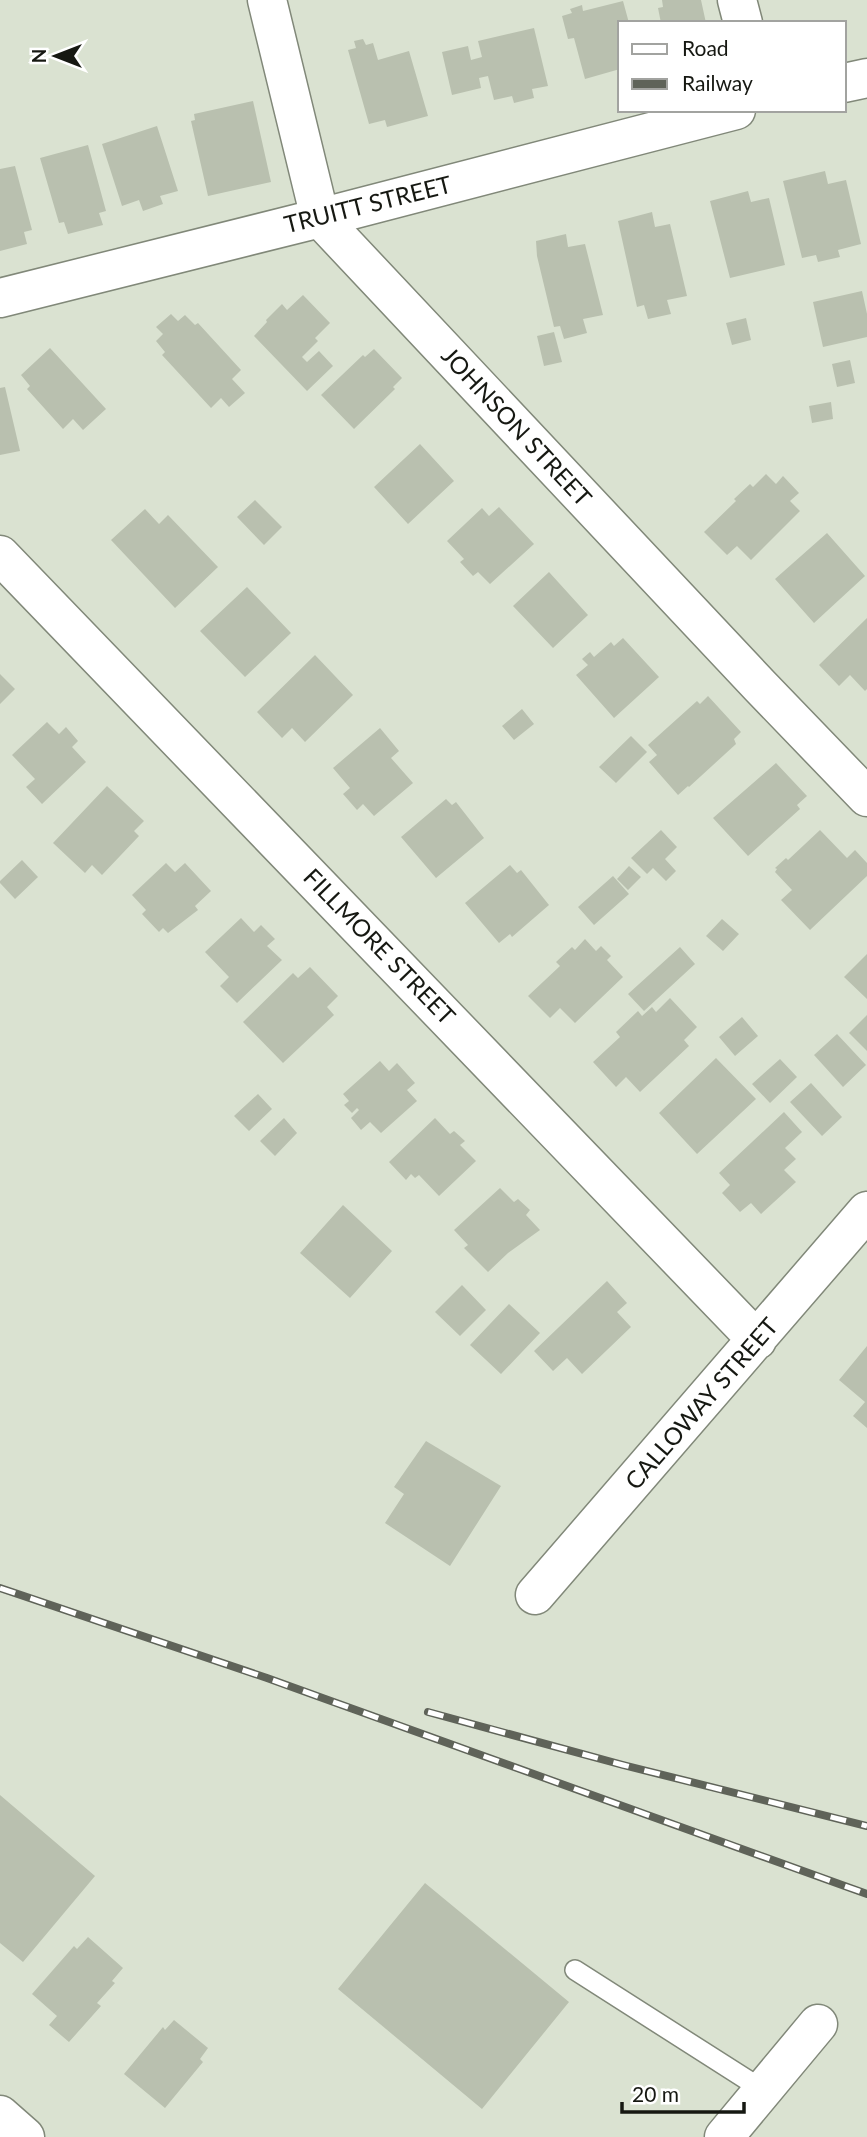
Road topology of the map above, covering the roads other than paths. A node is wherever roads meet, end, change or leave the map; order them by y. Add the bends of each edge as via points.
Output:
1 (267, 0) edge
2 (737, 0) edge
3 (742, 21) edge
4 (867, 78) edge
5 (846, 83) edge
6 (728, 112) edge
7 (320, 218) junction
8 (0, 298) edge
9 (0, 555) edge
10 (867, 797) edge
11 (867, 1211) edge
12 (757, 1340) junction
13 (535, 1595) dead end
14 (575, 1970) dead end
15 (818, 2024) dead end
16 (763, 2090) junction
17 (0, 2115) edge
18 (0, 2135) edge
19 (5, 2137) edge
20 (25, 2137) edge
21 (724, 2137) edge

1 - 7 street, JOHNSON STREET
2 - 3 street
4 - 5 street
6 - 7 street, TRUITT STREET
7 - 8 street, TRUITT STREET
7 - 10 street, JOHNSON STREET
9 - 12 street, FILLMORE STREET
11 - 12 street, CALLOWAY STREET
12 - 13 street, CALLOWAY STREET
14 - 16 lane
15 - 16 street
16 - 21 street
17 - 20 street
18 - 19 street

